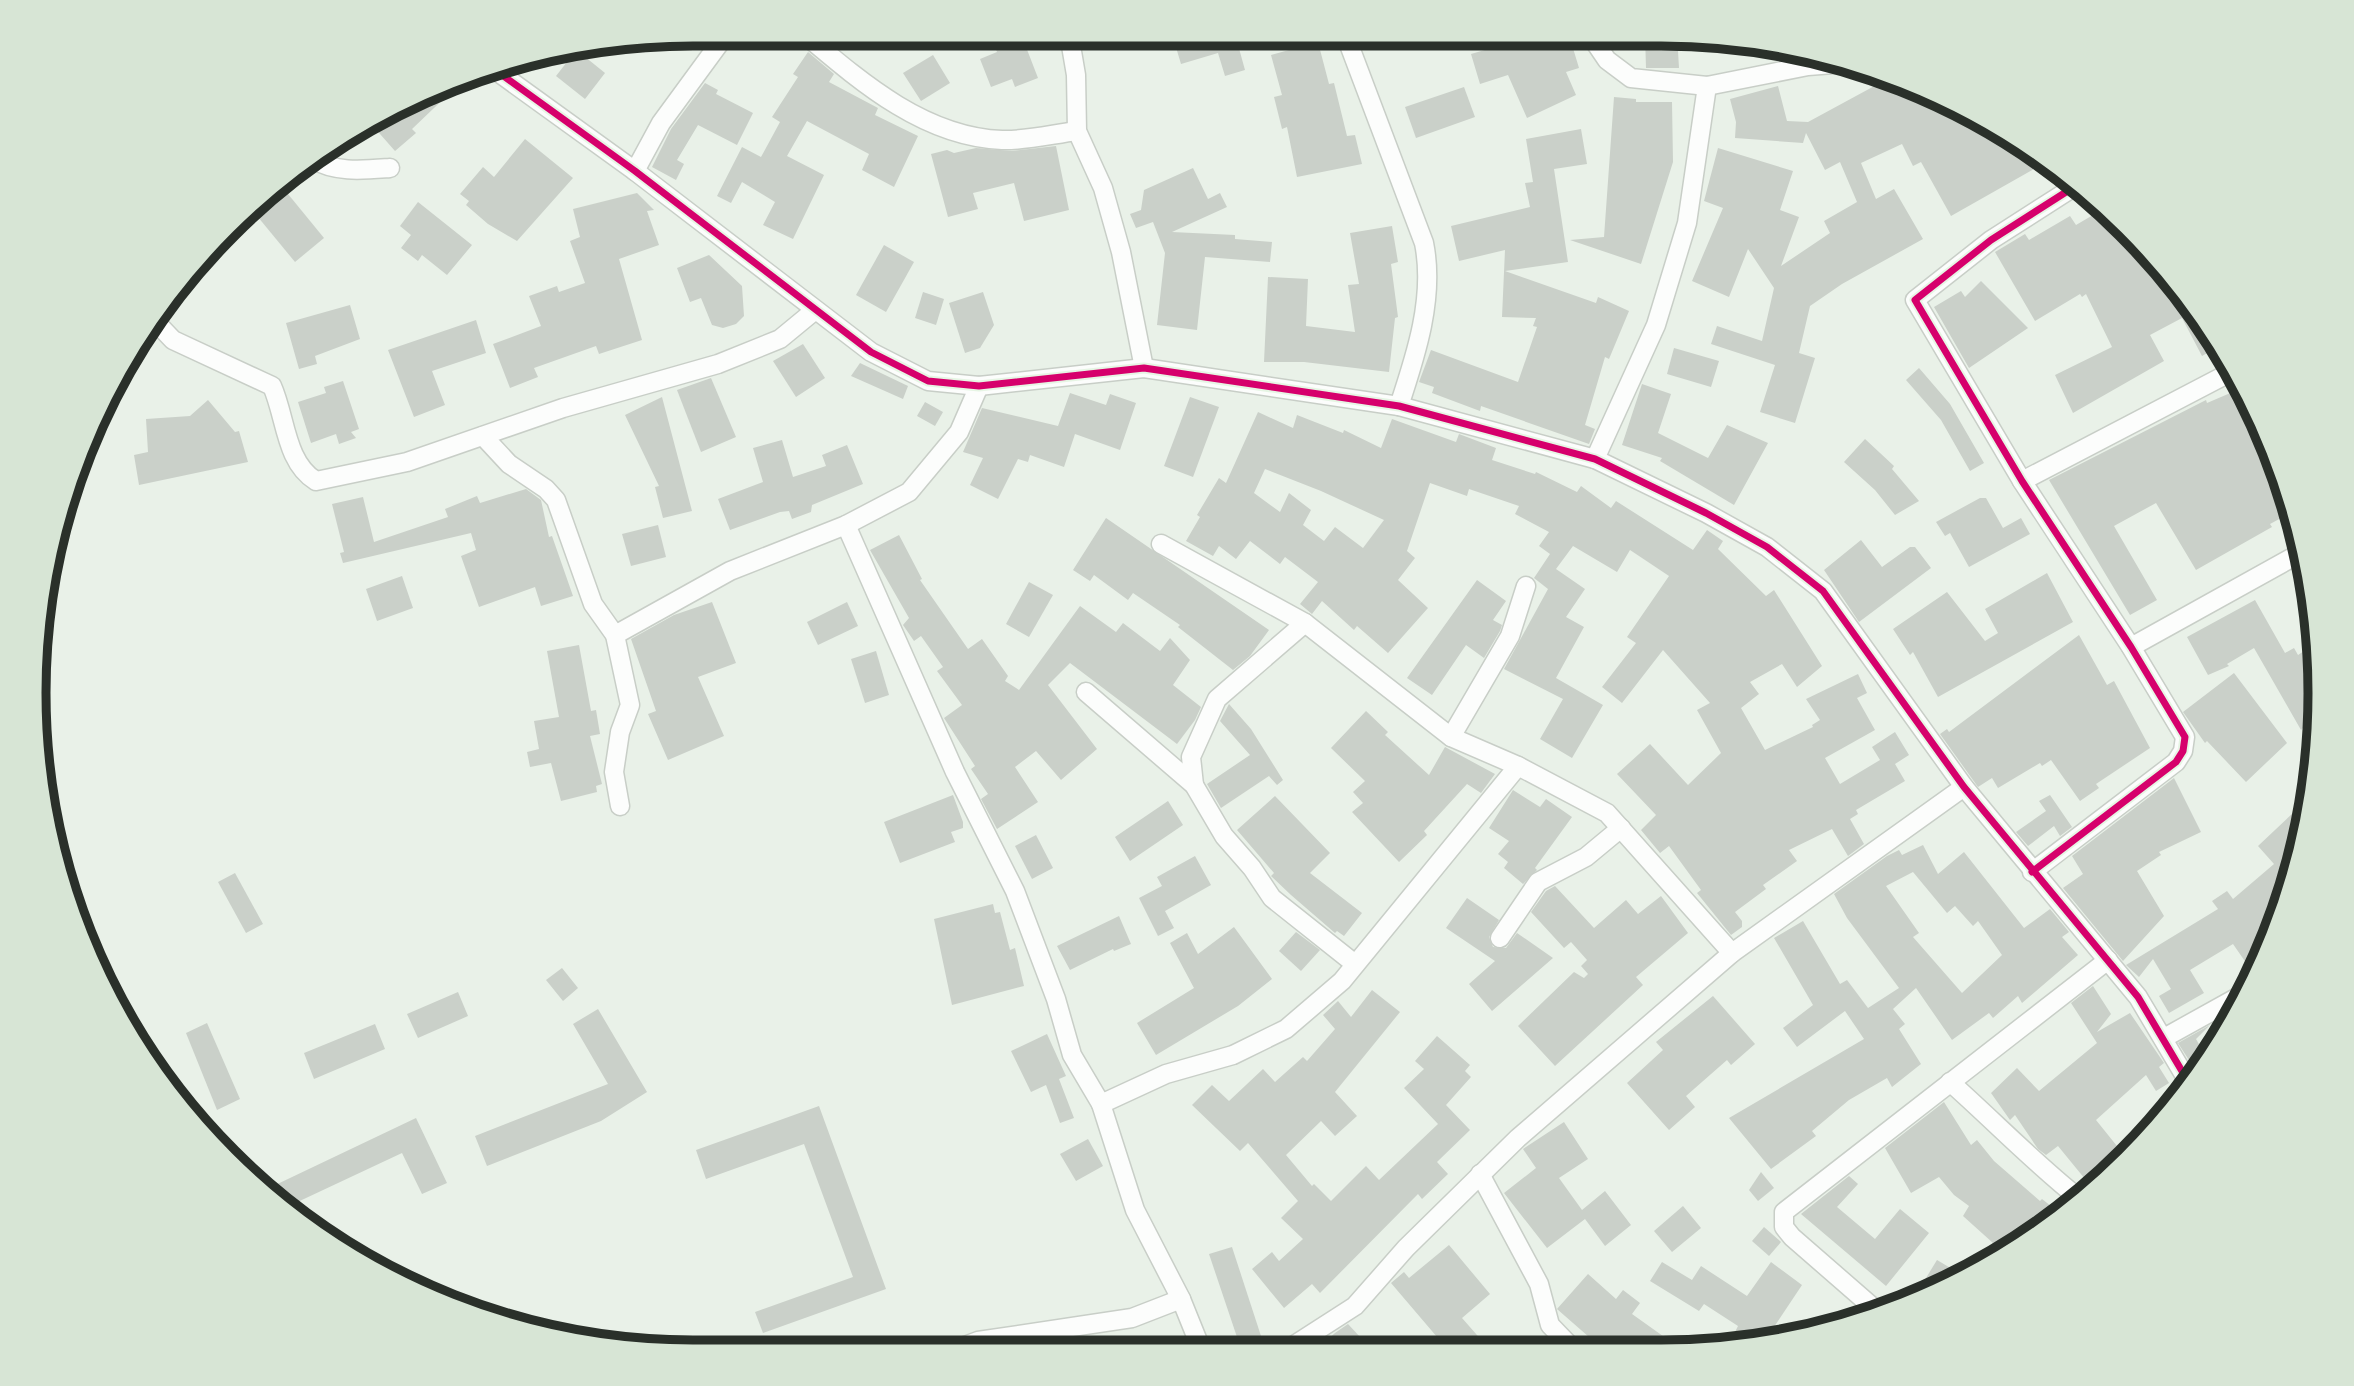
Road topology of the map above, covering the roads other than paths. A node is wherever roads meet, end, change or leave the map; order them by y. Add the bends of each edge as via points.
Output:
1 (717, 46) edge
2 (818, 46) edge
3 (1071, 46) edge
4 (1350, 46) edge
5 (1598, 46) edge
6 (1817, 65) edge
7 (503, 75) edge
8 (1707, 86) junction
9 (1077, 131) junction
10 (320, 164) edge
11 (390, 169) dead end
12 (635, 171) junction
13 (2069, 190) edge
14 (814, 310) junction
15 (160, 326) edge
16 (1144, 368) junction
17 (2225, 375) edge
18 (979, 386) junction
19 (1399, 406) junction
20 (483, 436) junction
21 (1595, 459) junction
22 (2022, 481) junction
23 (846, 525) junction
24 (1161, 544) dead end
25 (2294, 557) edge
26 (1526, 586) dead end
27 (1305, 623) junction
28 (615, 635) junction
29 (2131, 647) junction
30 (1086, 692) dead end
31 (1451, 737) junction
32 (1518, 765) junction
33 (1194, 785) junction
34 (1964, 787) junction
35 (621, 806) dead end
36 (1621, 828) junction
37 (2032, 872) junction
38 (1500, 938) dead end
39 (1732, 953) junction
40 (2108, 960) junction
41 (1355, 964) junction
42 (2230, 1001) edge
43 (2164, 1038) junction
44 (2184, 1074) edge
45 (1950, 1082) junction
46 (1101, 1104) junction
47 (1480, 1174) junction
48 (2072, 1193) edge
49 (1181, 1298) junction
50 (1871, 1305) edge
51 (985, 1340) edge
52 (1198, 1340) edge
53 (1302, 1340) edge
54 (1564, 1340) edge

1 - 12 street via 661,123
2 - 9 street via 863,84 947,132 1003,140
3 - 9 street
4 - 19 street via 1429,267 1414,360
5 - 8 street via 1607,60 1631,78
6 - 8 street
7 - 12 street
8 - 21 street via 1687,223 1656,325
9 - 16 street via 1103,188 1122,252
10 - 11 street via 354,170
12 - 14 street
13 - 22 street via 1992,240 1915,300
14 - 18 street via 871,352 928,381
14 - 20 street via 780,338 754,351
15 - 20 street via 173,340 272,386 297,463 316,481 407,462
16 - 18 street
16 - 19 street
17 - 22 street
18 - 23 street via 960,432 909,492
19 - 21 street
20 - 28 street via 509,464 556,500 593,604
21 - 34 street via 1767,547 1823,591
22 - 29 street
23 - 28 street via 730,571
23 - 46 street via 955,772 1015,891 1072,1055
24 - 27 street
25 - 29 street
26 - 31 street via 1510,636
27 - 31 street
27 - 33 street via 1217,699 1191,757
28 - 35 street via 629,705 614,772
29 - 37 street via 2185,737 2183,751 2176,762
30 - 33 street
31 - 32 street
32 - 36 street via 1607,813
32 - 41 street
33 - 41 street via 1224,836 1272,898
34 - 37 street
34 - 39 street
36 - 38 street via 1586,857 1538,882
36 - 39 street
37 - 40 street
39 - 47 street
40 - 43 street
40 - 45 street
41 - 46 street via 1286,1029 1233,1055 1166,1074
42 - 43 street
43 - 44 street
45 - 48 street via 2036,1165
45 - 50 street via 1784,1212 1784,1227 1792,1237
46 - 49 street via 1135,1210
47 - 53 street via 1355,1306
47 - 54 street via 1539,1284 1550,1325
49 - 51 street via 1132,1318
49 - 52 street

